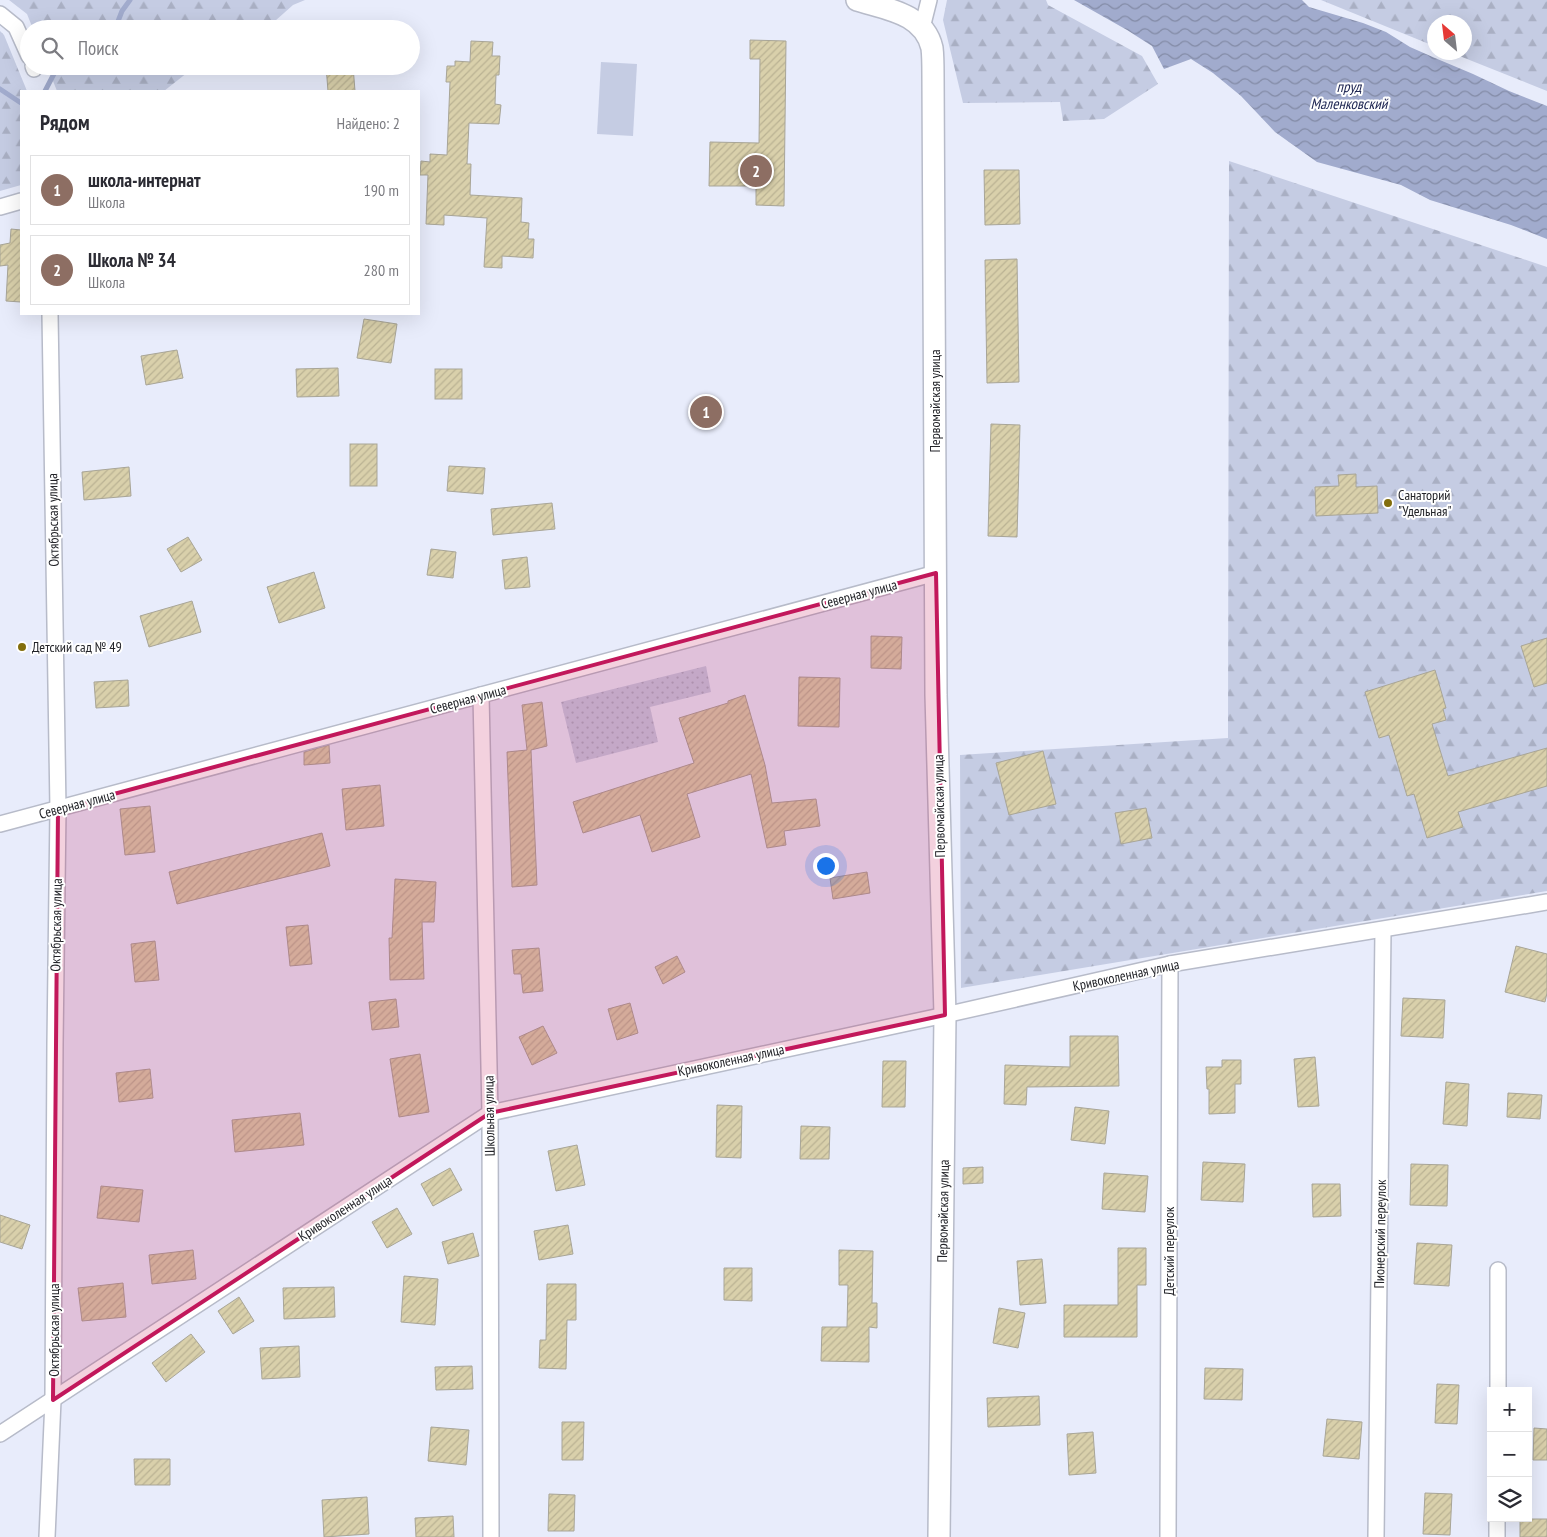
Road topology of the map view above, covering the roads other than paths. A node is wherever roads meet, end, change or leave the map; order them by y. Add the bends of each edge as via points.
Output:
1 (857, 0) edge
2 (928, 0) edge
3 (0, 14) edge
4 (922, 28) junction
5 (20, 36) edge
6 (20, 202) edge
7 (0, 207) edge
8 (50, 315) edge
9 (936, 573) junction
10 (481, 695) junction
11 (58, 809) junction
12 (0, 824) edge
13 (1547, 902) edge
14 (1383, 930) junction
15 (1170, 964) junction
16 (945, 1015) junction
17 (490, 1113) junction
18 (1498, 1270) dead end
19 (1498, 1387) edge
20 (53, 1400) junction
21 (0, 1434) edge
22 (1497, 1522) edge
23 (47, 1537) edge
24 (491, 1537) edge
25 (939, 1537) edge
26 (1168, 1537) edge
27 (1376, 1537) edge
28 (1497, 1537) edge

1 - 4 main road via 907,15
2 - 4 street
3 - 5 street via 16,27
4 - 9 main road, Первомайская улица via 932,47 933,75
6 - 7 street
8 - 11 street, Октябрьская улица
9 - 10 street, Северная улица
9 - 16 main road, Первомайская улица
10 - 11 street, Северная улица
10 - 17 street, Школьная улица
11 - 12 street, Северная улица
11 - 20 street, Октябрьская улица
13 - 14 street, Кривоколенная улица
14 - 15 street, Кривоколенная улица
14 - 27 street, Пионерский переулок
15 - 16 street, Кривоколенная улица
15 - 26 street, Детский переулок
16 - 17 street, Кривоколенная улица
16 - 25 main road, Первомайская улица
17 - 20 street, Кривоколенная улица
17 - 24 street, Школьная улица
18 - 19 street
20 - 21 street, Кривоколенная улица
20 - 23 street, Октябрьская улица
22 - 28 street

